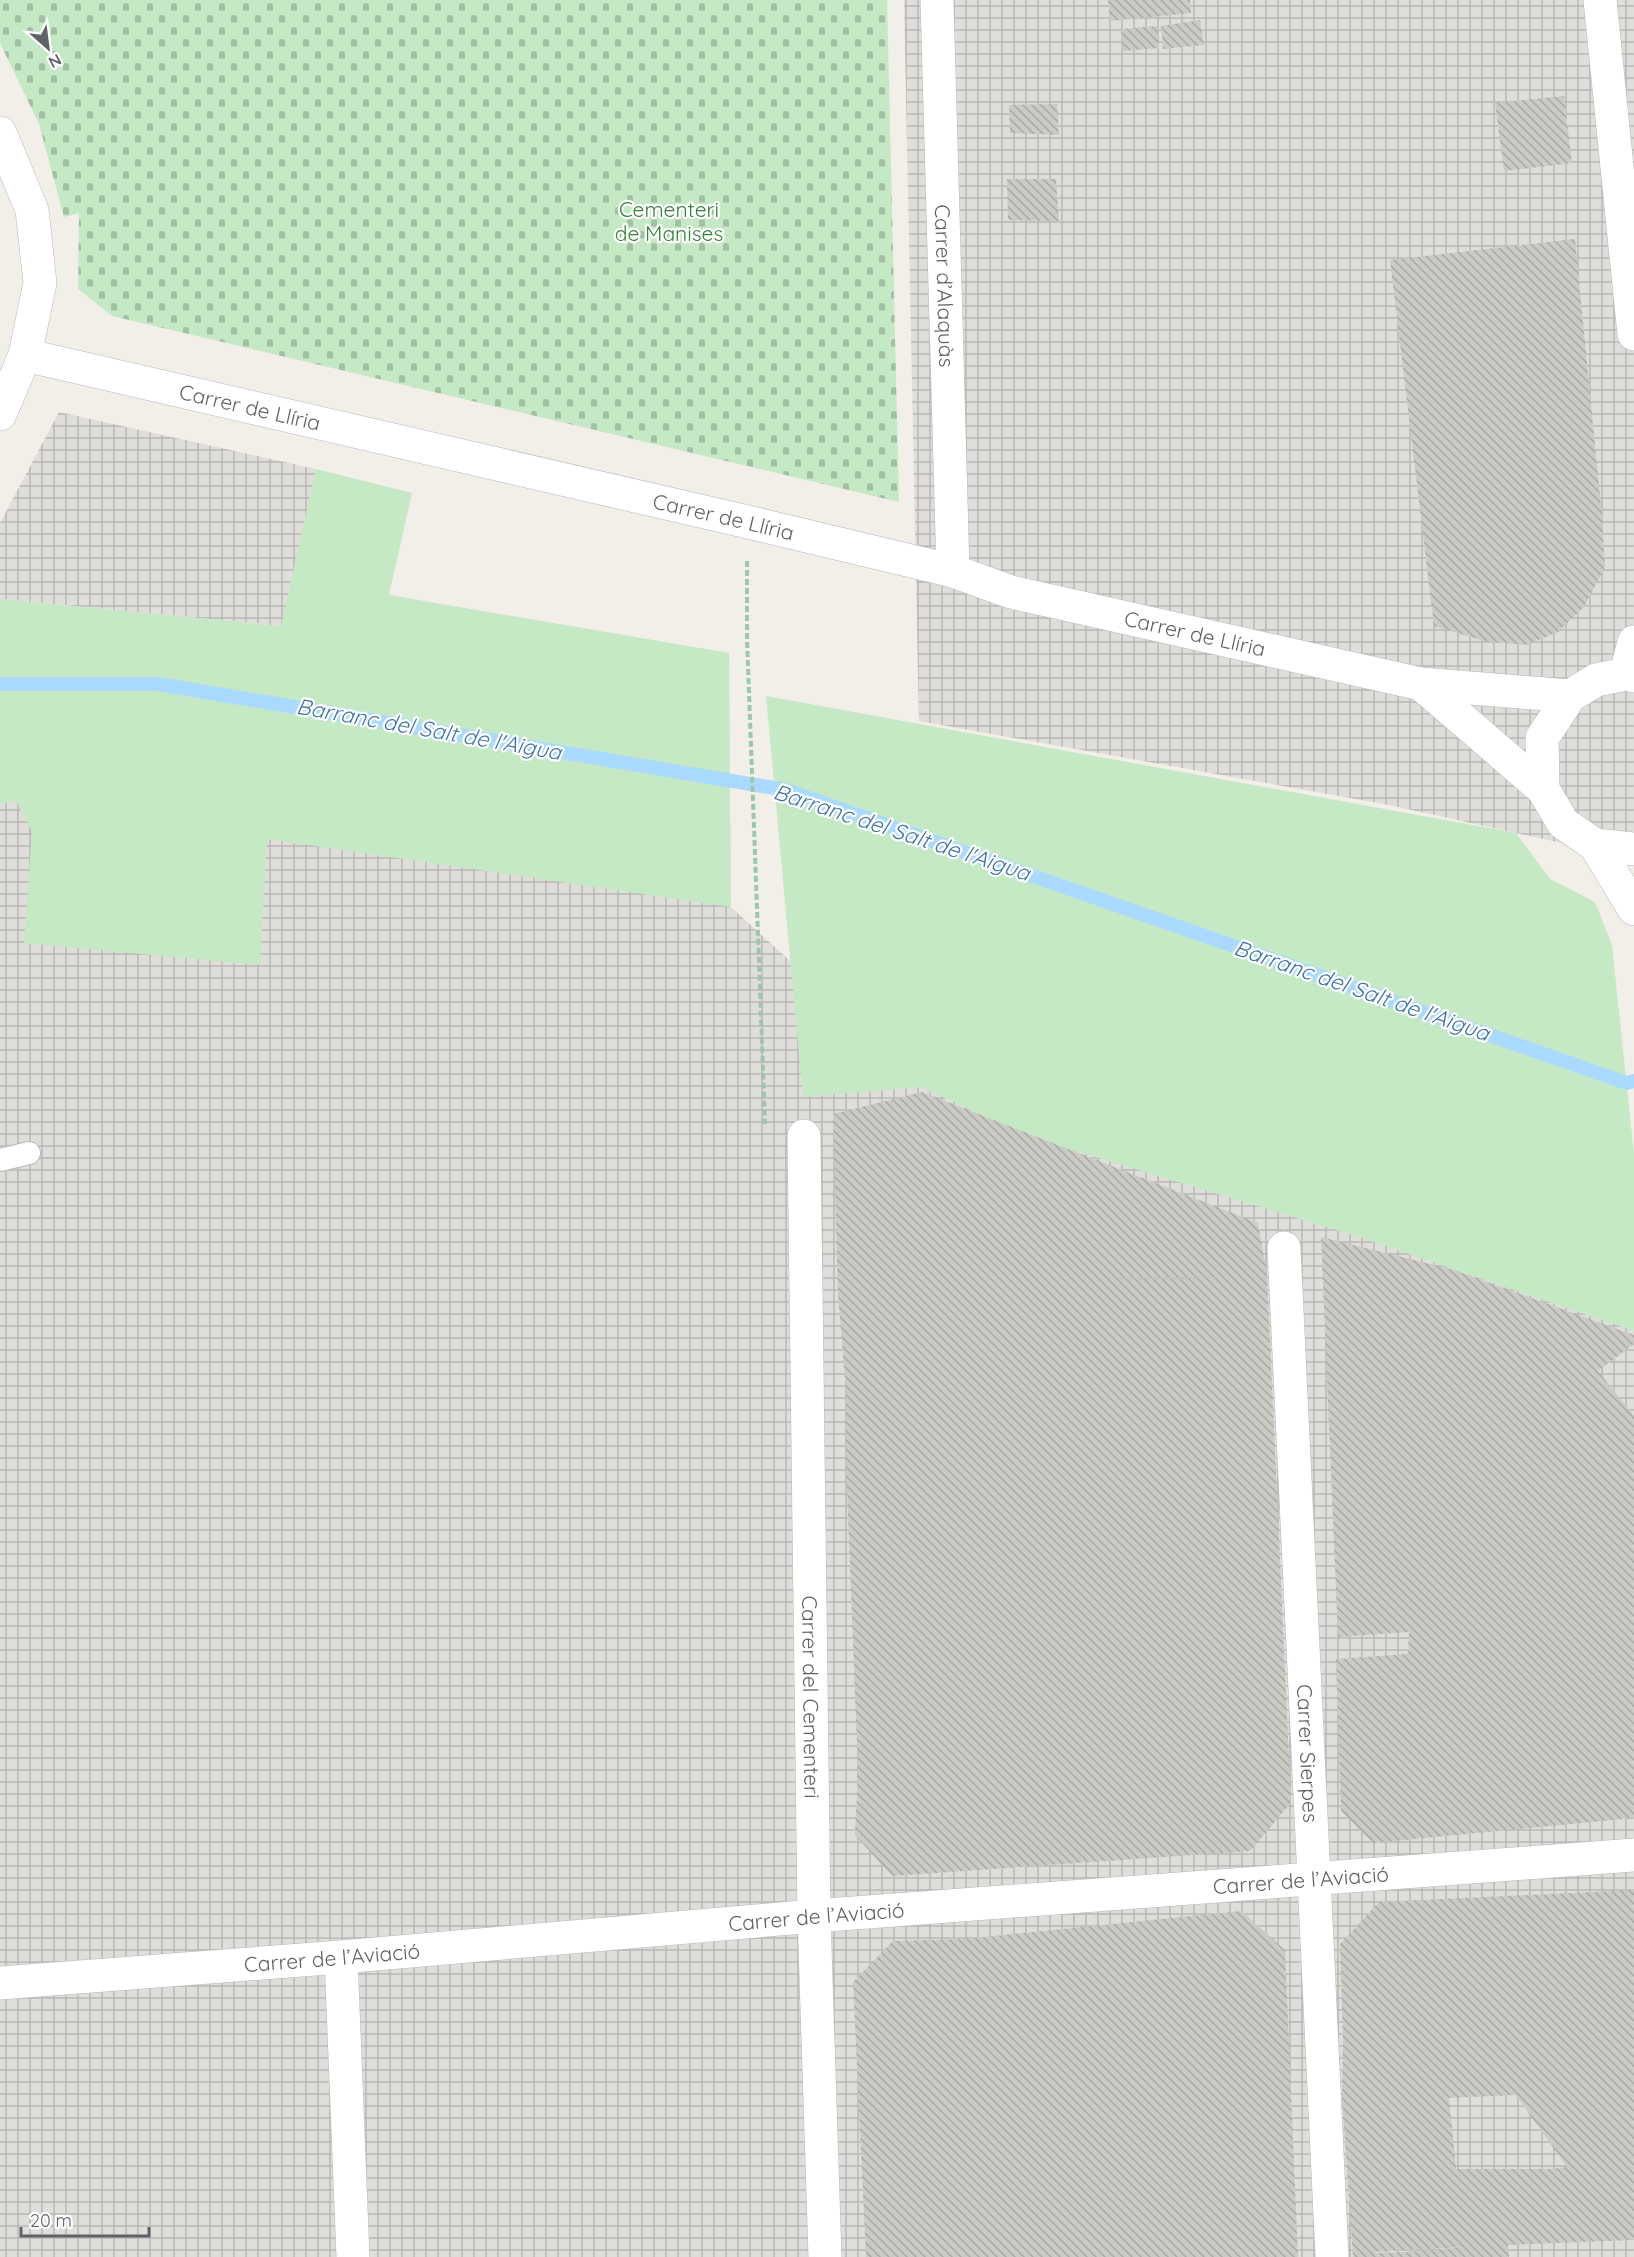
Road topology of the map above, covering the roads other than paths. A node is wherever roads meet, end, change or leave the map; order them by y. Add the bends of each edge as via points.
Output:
1 (937, 0) edge
2 (1600, 0) edge
3 (0, 133) edge
4 (1634, 334) edge
5 (25, 355) junction
6 (0, 414) edge
7 (952, 571) junction
8 (1634, 642) edge
9 (1630, 675) edge
10 (1421, 684) junction
11 (1570, 696) junction
12 (1543, 789) junction
13 (1595, 845) junction
14 (1634, 849) edge
15 (1634, 909) edge
16 (804, 1136) dead end
17 (29, 1153) dead end
18 (0, 1160) edge
19 (1284, 1248) dead end
20 (1634, 1855) edge
21 (1314, 1880) junction
22 (814, 1916) junction
23 (340, 1957) junction
24 (0, 1983) edge
25 (352, 2257) edge
26 (825, 2257) edge
27 (1332, 2257) edge

1 - 7 street, Carrer d’Alaquàs
2 - 4 street
3 - 5 street via 32,210 38,262 40,283
5 - 6 street
5 - 7 street, Carrer de Llíria
7 - 10 street, Carrer de Llíria via 1011,592
8 - 9 street
9 - 11 street via 1596,680
10 - 11 street, Carrer de Llíria
10 - 12 street, Carrer de Llíria
11 - 12 street via 1542,738
12 - 13 street via 1563,823
13 - 14 street
13 - 15 street
16 - 22 street, Carrer del Cementeri
17 - 18 lane
19 - 21 street, Carrer Sierpes
20 - 21 street, Carrer de l’Aviació
21 - 22 street, Carrer de l’Aviació
21 - 27 street, Carrer Sierpes
22 - 23 street, Carrer de l’Aviació
22 - 26 street, Carrer del Cementeri
23 - 24 street, Carrer de l’Aviació
23 - 25 street

